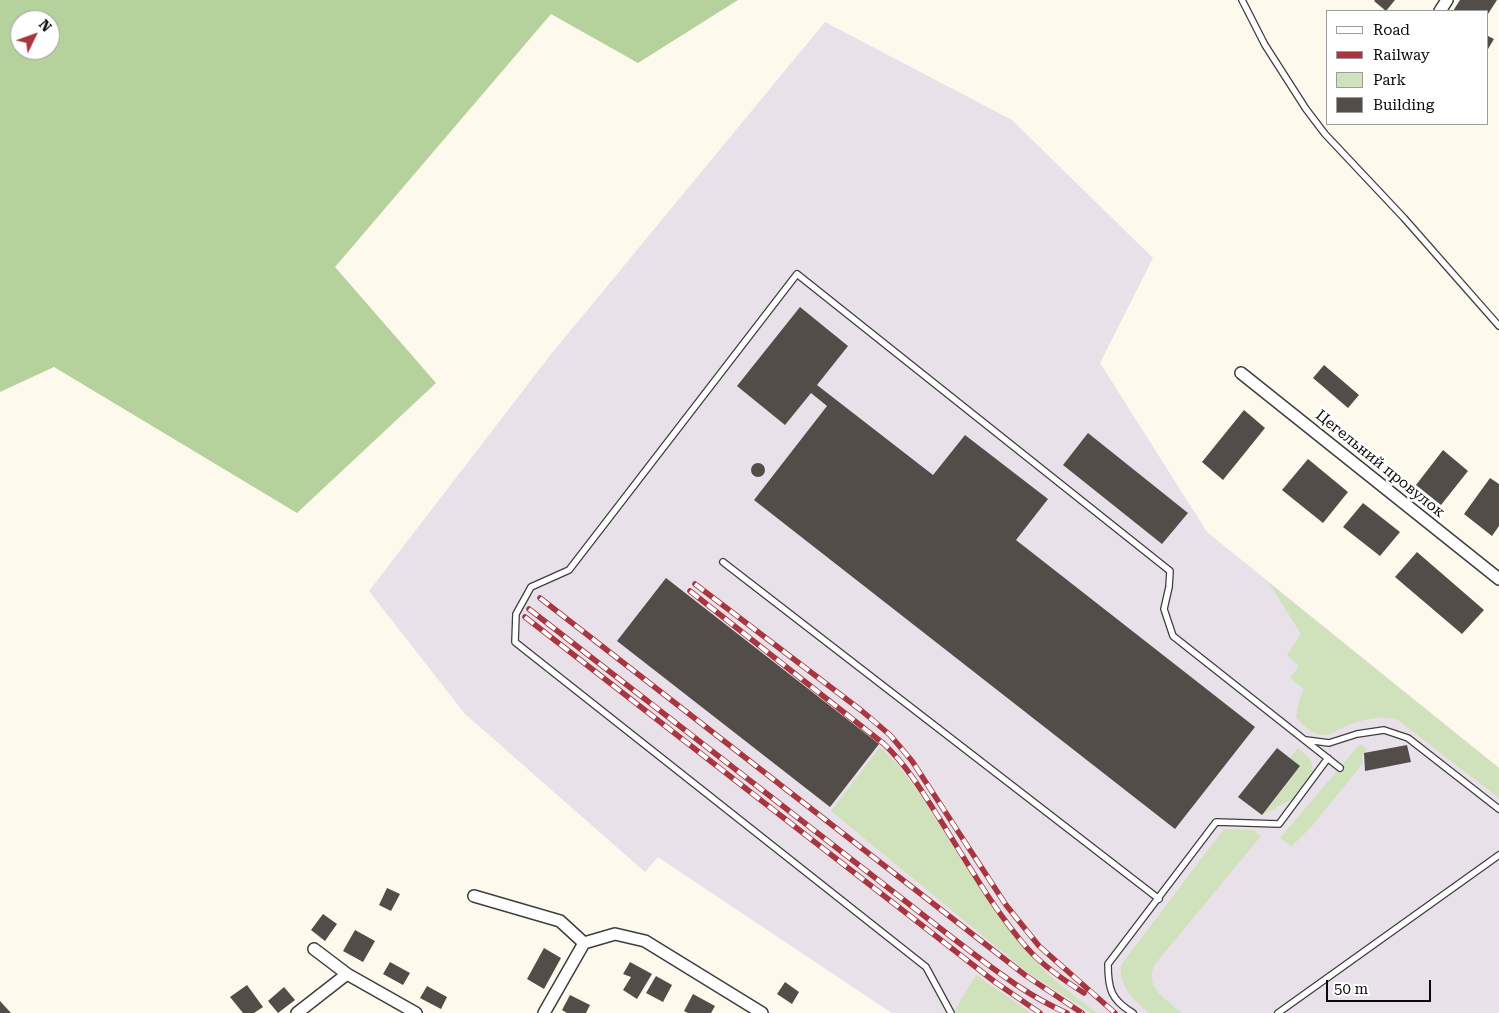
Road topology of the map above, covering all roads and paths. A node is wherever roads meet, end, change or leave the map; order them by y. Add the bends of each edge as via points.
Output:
1 (1242, 0) edge
2 (1499, 326) edge
3 (1241, 373) dead end
4 (723, 562) dead end
5 (1499, 579) edge
6 (1306, 740) junction
7 (1328, 758) junction
8 (1340, 768) dead end
9 (1499, 809) edge
10 (1499, 855) edge
11 (474, 896) dead end
12 (1159, 899) junction
13 (584, 943) junction
14 (314, 949) dead end
15 (347, 974) junction
16 (296, 1013) edge
17 (416, 1013) edge
18 (544, 1013) edge
19 (762, 1013) edge
20 (951, 1013) edge
21 (1133, 1013) edge
22 (1278, 1013) edge

1 - 2 lane via 1265,45 1325,134
3 - 5 street, Цегельний провулок
4 - 12 lane
6 - 7 lane
6 - 9 lane via 1329,743 1384,730 1408,738
6 - 20 lane via 1173,636 1164,609 1170,571 797,274 568,570 531,586 516,614 515,642 926,967
7 - 8 lane
7 - 12 lane via 1278,824 1216,822
10 - 22 lane
11 - 13 street via 560,921
12 - 21 lane via 1108,964 1108,982 1114,999
13 - 18 street
13 - 19 street via 615,934 644,941
14 - 15 street
15 - 16 street
15 - 17 street

